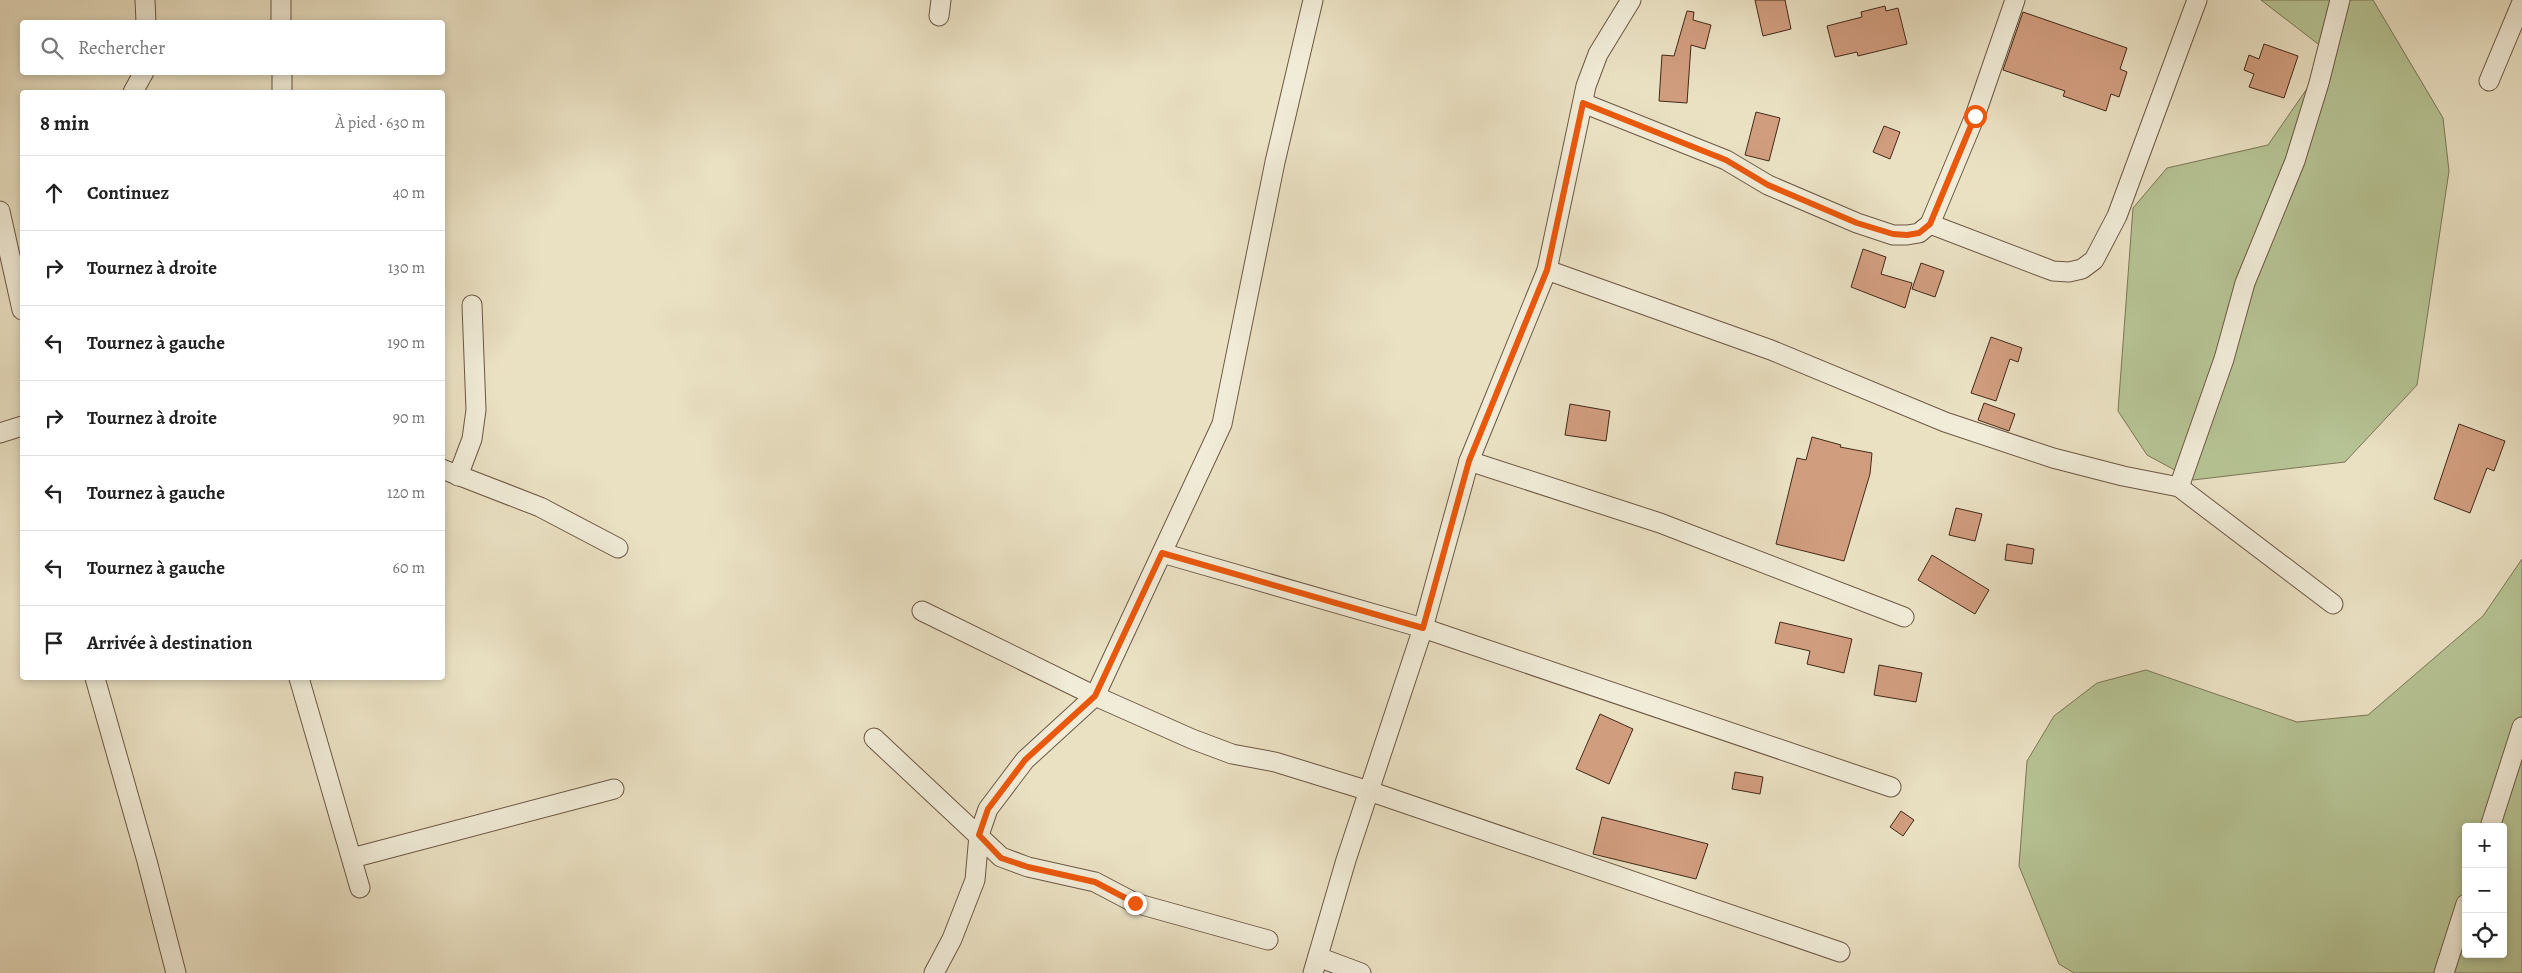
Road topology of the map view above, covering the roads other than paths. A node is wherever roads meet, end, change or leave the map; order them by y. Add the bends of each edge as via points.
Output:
1 (145, 0) edge
2 (281, 0) edge
3 (1313, 0) edge
4 (1631, 0) edge
5 (2015, 0) edge
6 (2196, 0) edge
7 (2340, 0) edge
8 (2522, 2) edge
9 (146, 20) edge
10 (281, 20) edge
11 (142, 75) edge
12 (282, 75) edge
13 (2489, 81) dead end
14 (134, 90) edge
15 (282, 90) edge
16 (1583, 103) junction
17 (0, 210) edge
18 (1930, 224) junction
19 (1547, 270) junction
20 (20, 301) edge
21 (472, 305) dead end
22 (20, 427) edge
23 (0, 433) edge
24 (1469, 461) junction
25 (450, 473) edge
26 (2179, 487) junction
27 (618, 548) dead end
28 (1162, 553) junction
29 (2333, 604) dead end
30 (922, 611) dead end
31 (1904, 617) dead end
32 (1423, 628) junction
33 (96, 680) edge
34 (299, 680) edge
35 (1095, 696) junction
36 (2522, 727) edge
37 (874, 738) dead end
38 (1891, 787) dead end
39 (614, 789) dead end
40 (1369, 791) junction
41 (2491, 823) edge
42 (979, 835) junction
43 (352, 858) junction
44 (360, 888) dead end
45 (2463, 913) edge
46 (1268, 940) dead end
47 (1840, 952) dead end
48 (1315, 965) edge
49 (176, 973) edge
50 (934, 973) edge
51 (1361, 973) edge
52 (2444, 973) edge

1 - 9 street
2 - 10 street
3 - 28 street via 1273,172 1222,424
4 - 16 street via 1598,54
5 - 18 street via 1975,116
6 - 18 street via 2117,216 2094,260 2082,269 2053,271
7 - 26 street via 2295,161 2245,283 2224,359
8 - 13 street
11 - 14 street
12 - 15 street
16 - 18 street via 1726,160 1768,185 1857,223 1907,235 1919,233
16 - 19 street
17 - 20 street
19 - 24 street
19 - 26 street via 1771,350 1945,422 2052,458
21 - 25 street via 476,410 472,439
22 - 23 street
24 - 31 street via 1660,523
24 - 32 street
25 - 27 street via 540,507
26 - 29 street
28 - 32 street
28 - 35 street
30 - 35 street
32 - 38 street
32 - 40 street
33 - 49 street
34 - 43 street
35 - 40 street via 1232,754 1274,762
35 - 42 street via 1025,760 988,809
36 - 41 street
37 - 42 street
39 - 43 street
40 - 47 street
40 - 48 street
42 - 46 street via 1001,858 1095,882 1135,903
42 - 50 street via 975,880 952,939
43 - 44 street
45 - 52 street
48 - 51 street

